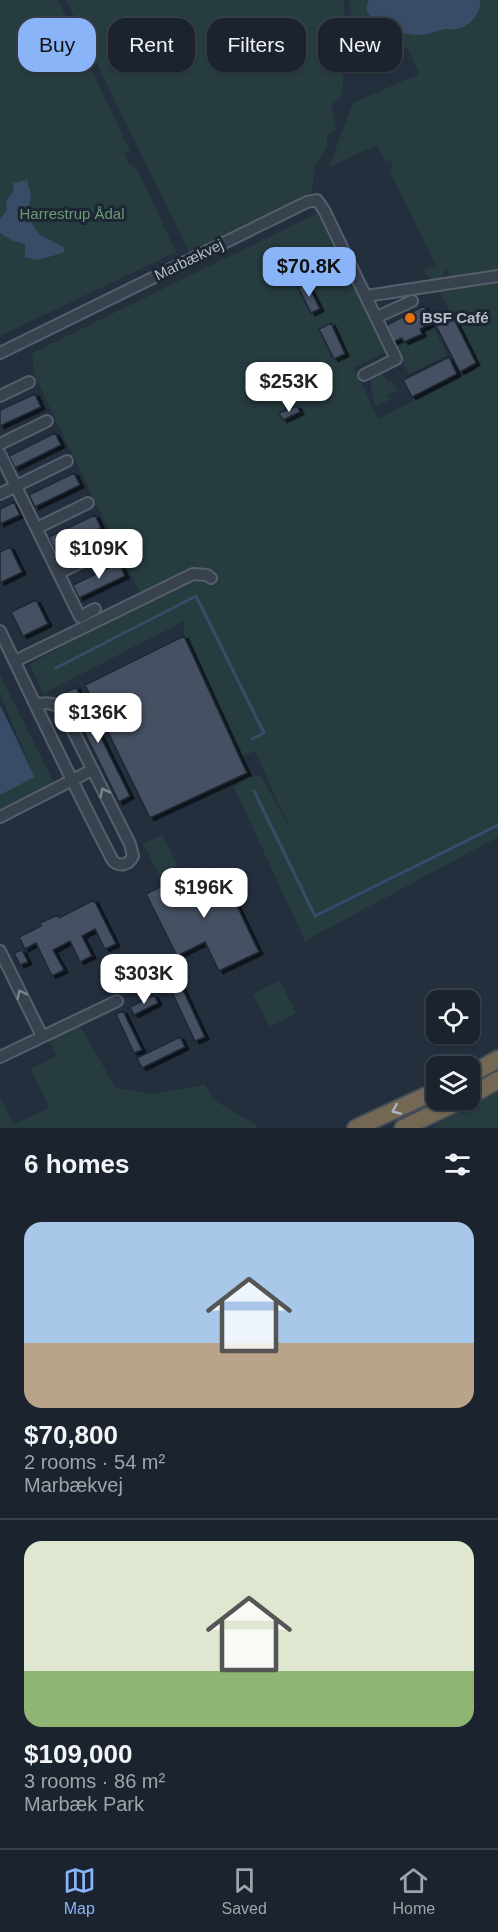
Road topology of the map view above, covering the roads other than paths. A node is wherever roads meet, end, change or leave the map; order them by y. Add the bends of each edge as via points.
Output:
1 (498, 276) edge
2 (366, 296) junction
3 (412, 301) dead end
4 (376, 318) junction
5 (0, 353) edge
6 (364, 375) dead end
7 (29, 382) dead end
8 (0, 396) edge
9 (47, 421) dead end
10 (0, 444) edge
11 (0, 454) edge
12 (67, 462) dead end
13 (16, 487) junction
14 (0, 494) edge
15 (88, 503) dead end
16 (37, 528) junction
17 (110, 548) dead end
18 (59, 573) junction
19 (211, 578) dead end
20 (95, 609) dead end
21 (0, 631) edge
22 (15, 662) junction
23 (36, 705) junction
24 (92, 770) junction
25 (73, 781) junction
26 (0, 817) edge
27 (0, 951) edge
28 (117, 1001) dead end
29 (42, 1036) junction
30 (0, 1057) edge
31 (498, 1059) edge
32 (480, 1069) edge
33 (498, 1080) edge
34 (480, 1090) edge
35 (426, 1096) edge
36 (441, 1110) edge
37 (356, 1128) edge
38 (403, 1128) edge

1 - 2 street
2 - 4 street, Marbækvej
2 - 5 street, Marbækvej via 317,200
3 - 4 street
4 - 6 street, Marbækvej via 396,359
7 - 8 street
9 - 10 street
11 - 13 street
12 - 13 street
13 - 14 street
13 - 16 street
15 - 16 street
16 - 18 street
17 - 18 street
18 - 20 street via 80,616
19 - 22 street via 207,574 193,574
21 - 22 street
22 - 23 street
23 - 24 street via 56,704 62,709
23 - 25 street
24 - 25 street
25 -> 24 street via 112,861 127,864 133,850
25 - 26 street
29 -> 27 street
28 - 29 street
29 - 30 street
31 - 32 highway
33 - 34 highway
35 -> 37 highway
36 - 38 highway

